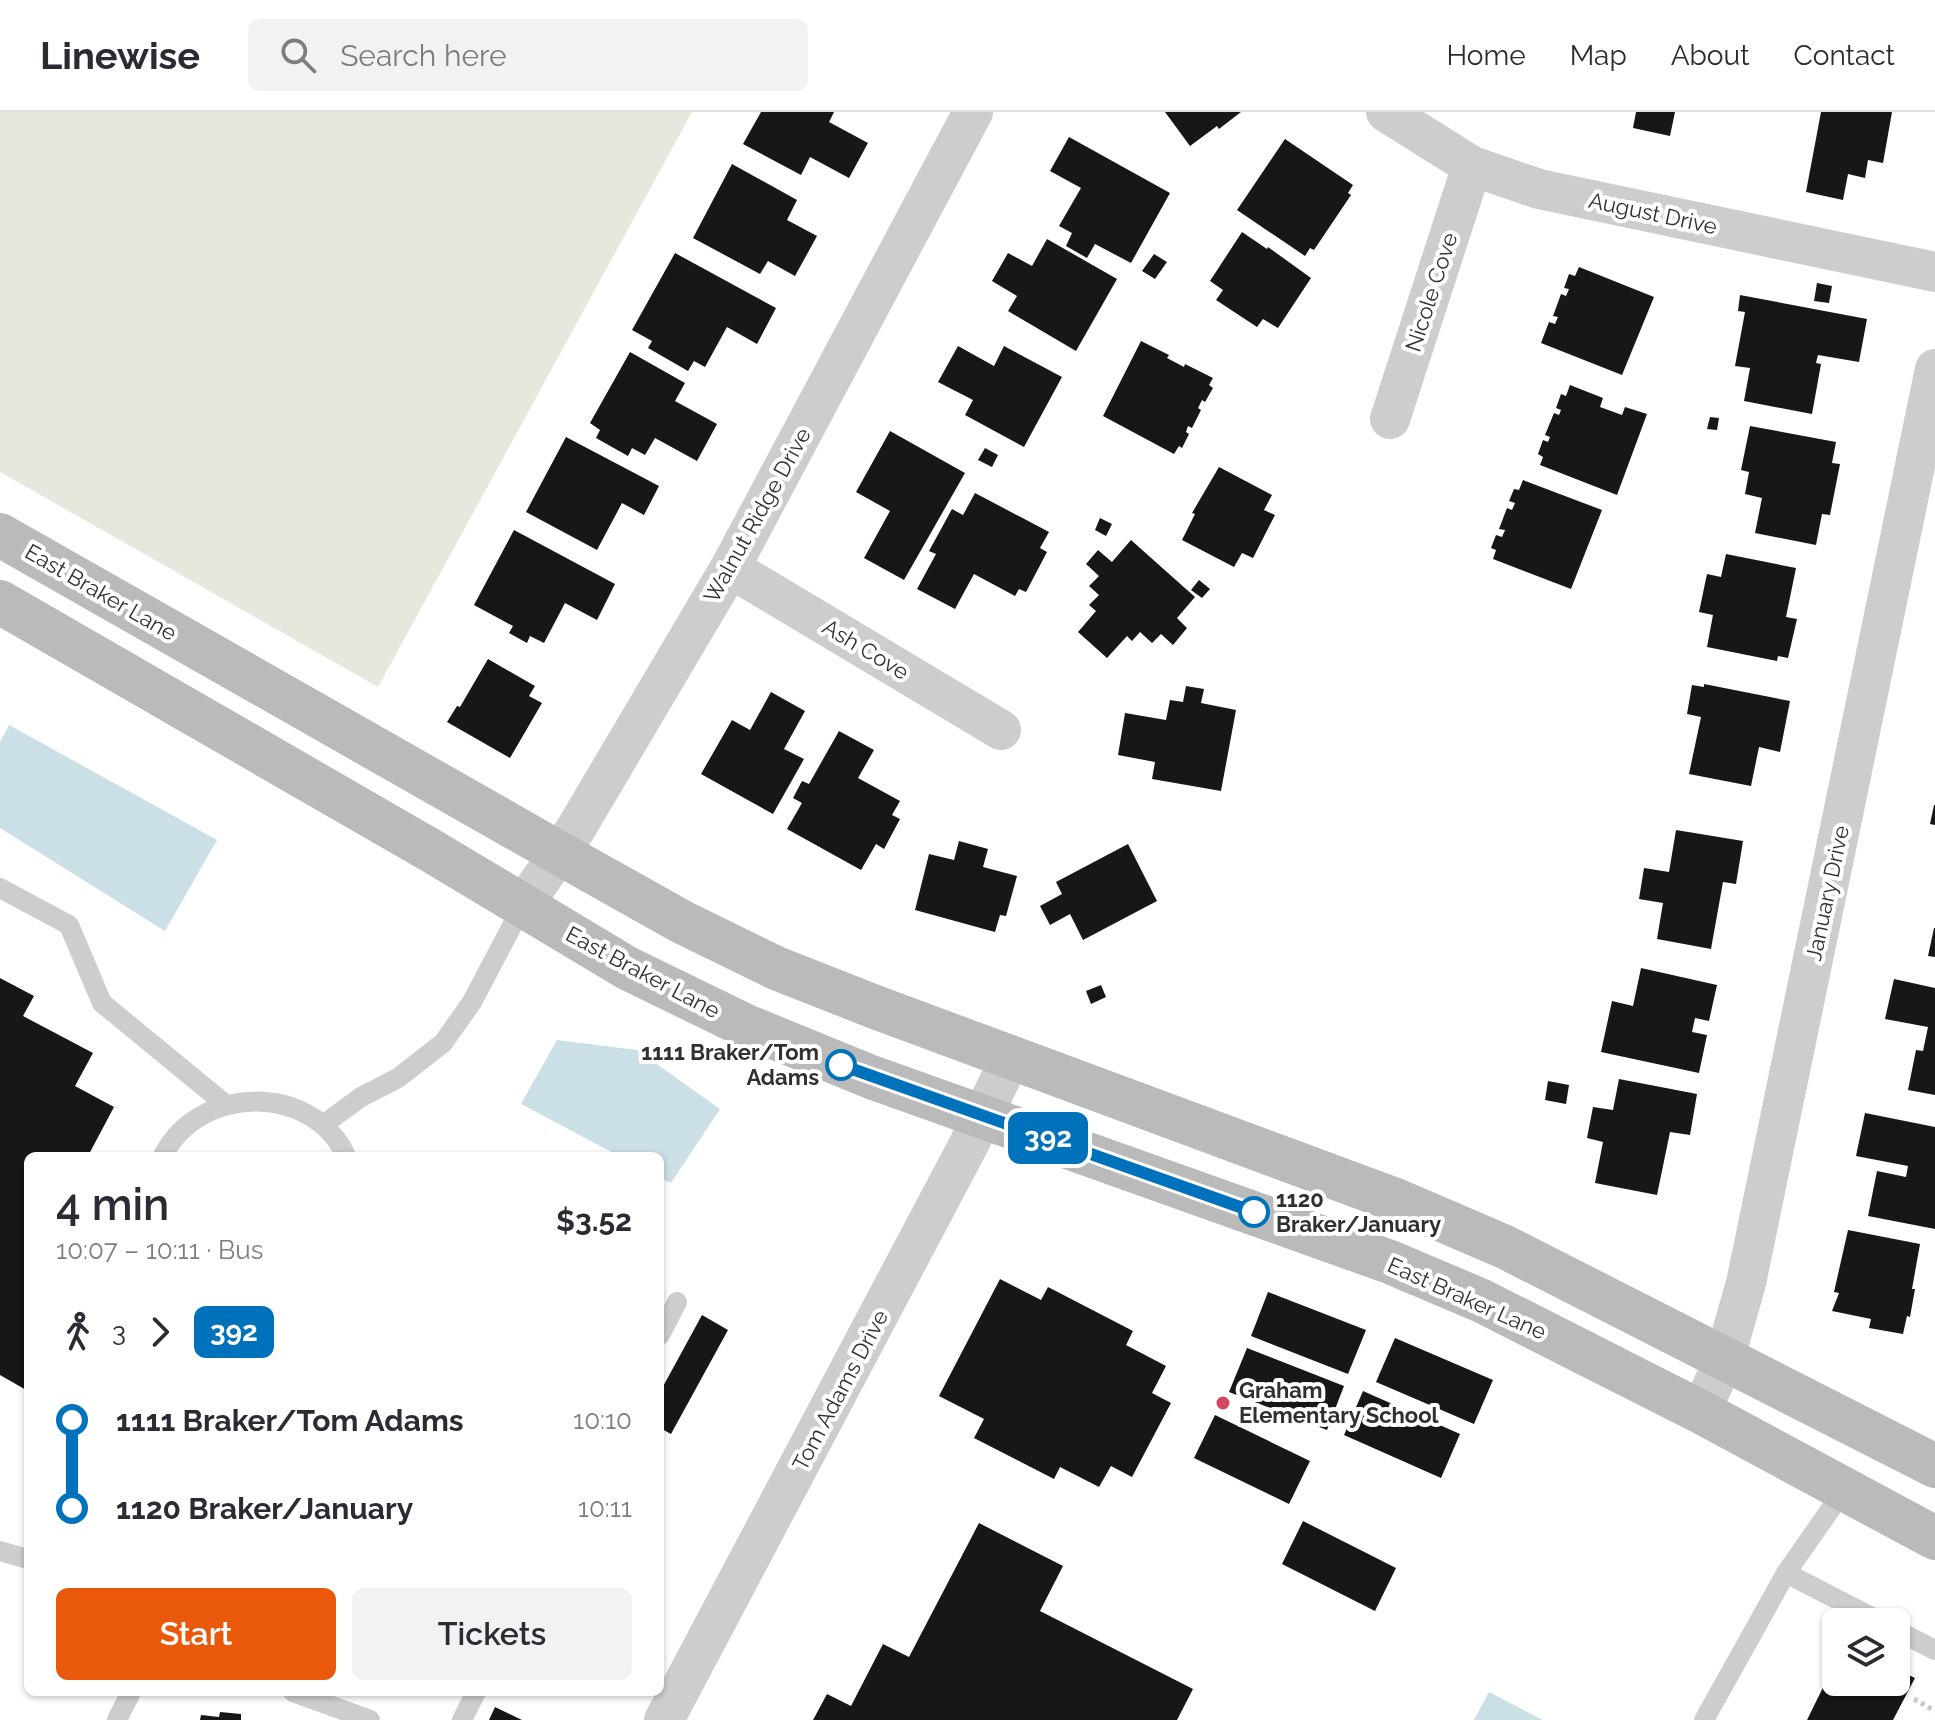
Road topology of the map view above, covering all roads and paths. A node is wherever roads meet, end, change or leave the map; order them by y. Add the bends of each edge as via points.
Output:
1 (973, 112) edge
2 (1386, 112) edge
3 (1472, 166) junction
4 (1935, 272) edge
5 (1935, 369) edge
6 (1390, 419) dead end
7 (0, 535) edge
8 (730, 568) junction
9 (0, 602) edge
10 (1001, 730) dead end
11 (559, 853) junction
12 (0, 888) edge
13 (522, 907) junction
14 (1011, 1057) junction
15 (225, 1104) junction
16 (983, 1116) junction
17 (323, 1125) junction
18 (165, 1152) edge
19 (343, 1152) edge
20 (677, 1302) dead end
21 (664, 1327) edge
22 (1725, 1357) junction
23 (1701, 1412) junction
24 (1935, 1466) edge
25 (1844, 1490) junction
26 (1935, 1538) edge
27 (0, 1551) edge
28 (24, 1558) edge
29 (1786, 1573) junction
30 (1854, 1608) edge
31 (1910, 1637) edge
32 (1935, 1650) edge
33 (129, 1696) edge
34 (304, 1696) edge
35 (474, 1696) edge
36 (1914, 1699) dead end
37 (1935, 1711) edge
38 (117, 1720) edge
39 (370, 1720) edge
40 (462, 1720) edge
41 (664, 1720) edge
42 (1704, 1720) edge

1 - 8 street, Walnut Ridge Drive
2 - 3 street, August Drive
3 - 4 street, August Drive via 1539,189
3 - 6 street, Nicole Cove
5 - 22 street, January Drive via 1746,1283
7 - 11 main road, East Braker Lane
8 - 10 street, Ash Cove
8 - 11 street, Walnut Ridge Drive
9 - 13 main road, East Braker Lane
11 - 13 street, Walnut Ridge Drive
11 - 14 main road, East Braker Lane via 776,968
12 - 15 lane via 69,925 102,1003
13 - 16 main road, East Braker Lane via 627,968 746,1026
13 - 17 lane via 472,1002 443,1043
14 - 16 street, Tom Adams Drive
14 - 22 main road, East Braker Lane via 1398,1201 1505,1247
15 - 17 lane via 259,1100 294,1107
15 - 18 lane via 193,1119
16 - 23 main road, East Braker Lane via 1390,1262 1482,1301
16 - 41 street, Tom Adams Drive
17 - 19 lane
20 - 21 lane
22 - 23 street, January Drive
22 - 24 main road, East Braker Lane
23 - 25 main road, East Braker Lane
25 - 26 main road, East Braker Lane
25 - 29 lane
27 - 28 lane
29 - 30 lane
29 - 42 lane
31 - 32 lane
33 - 38 lane
34 - 39 lane
35 - 40 lane
36 - 37 path

